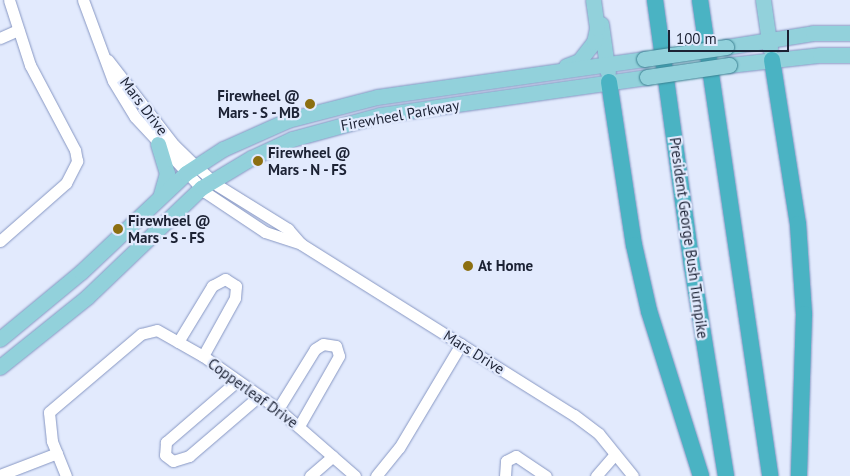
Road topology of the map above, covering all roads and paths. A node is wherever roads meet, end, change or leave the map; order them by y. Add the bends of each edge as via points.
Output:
1 (9, 0) edge
2 (82, 0) edge
3 (593, 0) edge
4 (598, 0) edge
5 (655, 0) edge
6 (700, 0) edge
7 (763, 0) edge
8 (18, 30) junction
9 (850, 33) edge
10 (0, 38) edge
11 (768, 40) junction
12 (850, 55) edge
13 (107, 59) junction
14 (772, 60) junction
15 (607, 64) junction
16 (550, 73) junction
17 (609, 82) junction
18 (355, 102) junction
19 (356, 120) junction
20 (158, 144) junction
21 (191, 170) junction
22 (207, 184) junction
23 (159, 199) junction
24 (0, 241) edge
25 (0, 339) edge
26 (178, 342) junction
27 (461, 344) junction
28 (203, 356) junction
29 (0, 367) edge
30 (237, 381) junction
31 (259, 396) junction
32 (278, 409) junction
33 (299, 426) junction
34 (56, 453) junction
35 (615, 454) junction
36 (333, 456) junction
37 (0, 475) edge
38 (66, 476) edge
39 (310, 476) edge
40 (355, 476) edge
41 (376, 476) edge
42 (504, 476) edge
43 (546, 476) edge
44 (596, 476) edge
45 (633, 476) edge
46 (701, 476) edge
47 (726, 476) edge
48 (770, 476) edge
49 (799, 476) edge

1 - 8 street
2 - 13 street, Mars Drive
3 - 16 main road via 597,28 594,42 578,61
4 - 15 main road
5 - 47 highway, President George Bush Turnpike via 695,286
6 - 48 highway
7 - 11 main road
8 - 10 street
8 - 24 street via 30,65 75,150 75,168 66,183
9 - 11 main road, Firewheel Parkway via 813,33
11 - 14 main road
11 - 15 main road, Firewheel Parkway, bridge
12 - 14 main road, Firewheel Parkway
13 - 20 street, Mars Drive via 113,80 135,117
13 - 21 street, Mars Drive
14 - 17 main road, Firewheel Parkway, bridge
14 - 49 highway via 798,224 803,304
15 - 16 main road, Firewheel Parkway
15 - 17 main road
16 - 18 main road, Firewheel Parkway
17 - 19 main road, Firewheel Parkway
17 - 46 highway via 634,245 647,302
18 - 19 main road
18 - 21 main road, Firewheel Parkway via 288,120 223,149
19 - 22 main road, Firewheel Parkway via 292,139
20 - 21 street, Mars Drive
20 - 23 main road via 167,173
21 - 22 street, Mars Drive
21 - 23 main road, Firewheel Parkway
22 - 27 street, Mars Drive via 265,232 301,244
22 - 29 main road, Firewheel Parkway via 87,297
23 - 25 main road, Firewheel Parkway via 81,272
26 - 28 street, Copperleaf Drive
26 - 28 street via 212,286 225,280 236,286 235,298
26 - 34 street, Copperleaf Drive via 157,330 141,334 48,412 48,426
27 - 35 street, Mars Drive via 574,415 599,434
27 - 41 street via 399,448
28 - 30 street, Copperleaf Drive
30 - 31 street, Copperleaf Drive
30 - 31 street via 166,442 166,455 173,460 189,456
31 - 32 street, Copperleaf Drive
32 - 33 street, Copperleaf Drive
32 - 33 street via 315,349 323,344 336,346 339,356
33 - 36 street, Copperleaf Drive
34 - 37 street
34 - 38 street
35 - 44 street
35 - 45 street, Mars Drive
36 - 39 street
36 - 40 street, Copperleaf Drive
42 - 43 street via 506,461 516,456

